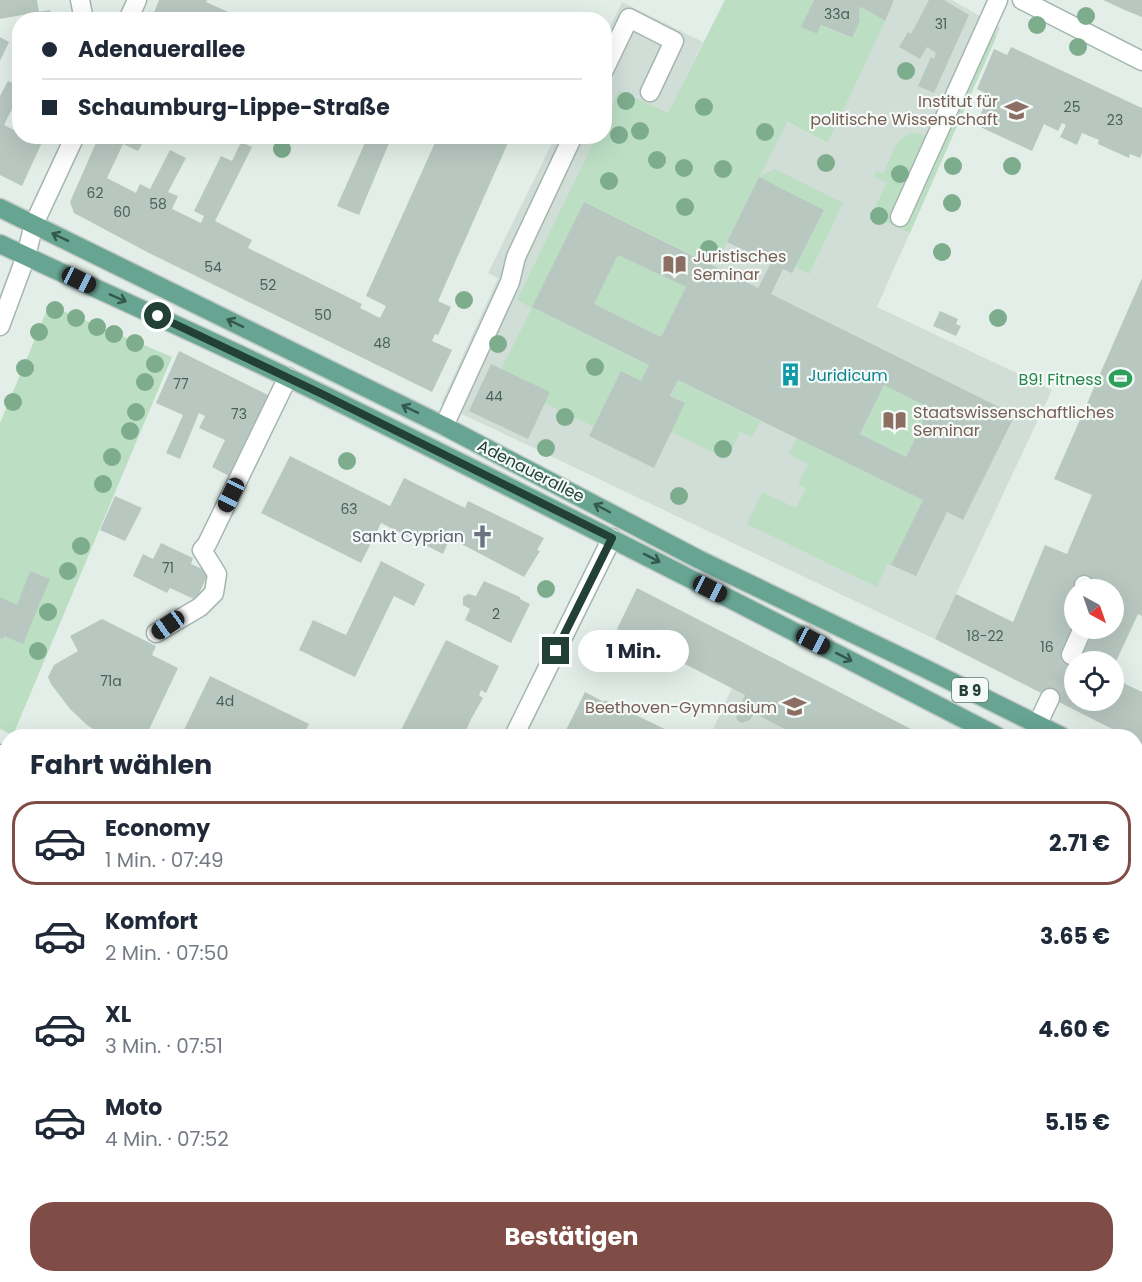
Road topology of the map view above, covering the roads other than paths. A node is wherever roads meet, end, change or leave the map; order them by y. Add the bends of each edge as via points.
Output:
1 (998, 0) edge
2 (1022, 0) edge
3 (1043, 5) edge
4 (612, 53) edge
5 (1142, 62) edge
6 (650, 92) dead end
7 (71, 144) edge
8 (569, 144) edge
9 (0, 208) edge
10 (900, 217) dead end
11 (34, 224) junction
12 (0, 244) edge
13 (26, 256) junction
14 (0, 326) edge
15 (288, 377) junction
16 (444, 426) junction
17 (612, 538) junction
18 (156, 633) dead end
19 (1050, 698) tunnel mouth
20 (1037, 725) junction
21 (517, 729) edge
22 (983, 729) edge
23 (1046, 729) edge

1 - 10 street
2 - 3 street
3 - 5 street
4 - 6 street via 629,18 674,41
7 - 11 street
8 - 16 street via 516,256 510,282
9 - 11 main road, Adenauerallee / B 9
11 - 13 street
16 -> 11 main road, Adenauerallee / B 9
12 - 13 main road, Adenauerallee / B 9
13 - 14 street
13 -> 15 main road, Adenauerallee / B 9
15 - 17 main road, Adenauerallee / B 9
15 - 18 street via 202,550 218,574 214,592 200,607
20 -> 16 main road, Adenauerallee / B 9 via 700,560
17 - 21 street
17 -> 22 main road, Adenauerallee / B 9
19 - 20 street
20 - 23 main road, Adenauerallee / B 9

